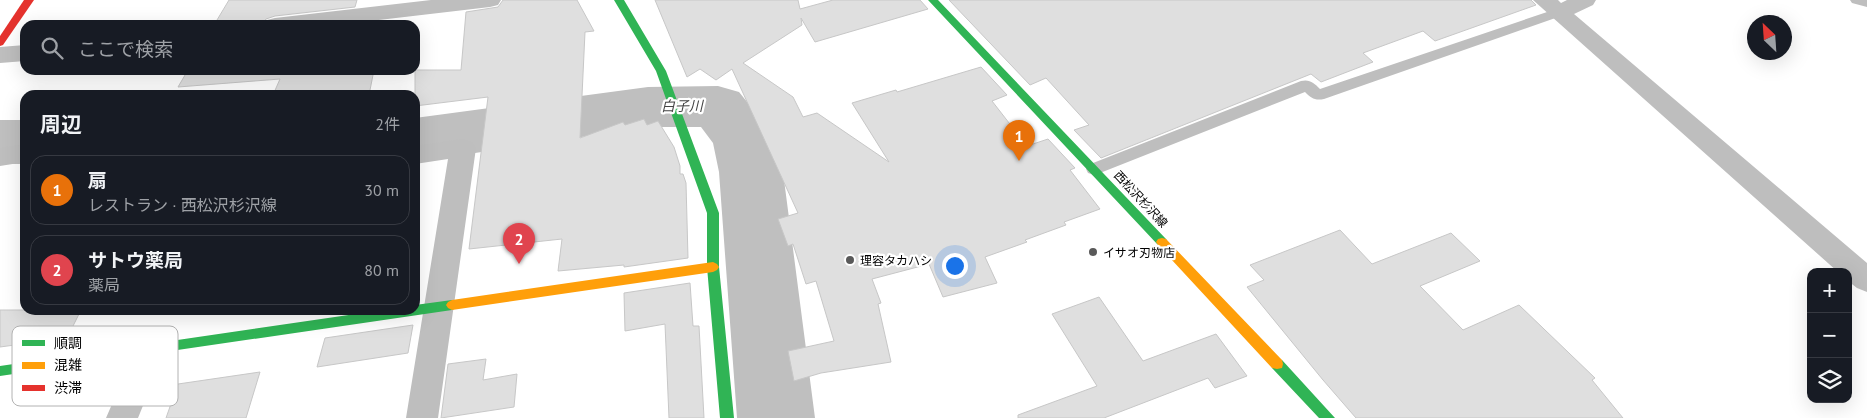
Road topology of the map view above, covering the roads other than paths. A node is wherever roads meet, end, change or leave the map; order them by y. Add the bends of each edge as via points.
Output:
1 (28, 0) edge
2 (490, 0) edge
3 (619, 0) edge
4 (934, 0) edge
5 (1585, 0) edge
6 (1857, 0) edge
7 (1867, 3) edge
8 (1551, 6) edge
9 (318, 20) edge
10 (0, 43) edge
11 (20, 54) edge
12 (0, 56) edge
13 (20, 154) edge
14 (420, 154) edge
15 (0, 157) edge
16 (1094, 169) junction
17 (712, 267) junction
18 (1867, 280) edge
19 (440, 308) junction
20 (420, 311) edge
21 (392, 315) edge
22 (178, 346) edge
23 (127, 406) edge
24 (122, 418) edge
25 (422, 418) edge
26 (727, 418) edge
27 (1328, 418) edge

1 - 10 main road
2 - 9 street
3 - 17 main road via 661,71 713,213
4 - 16 main road, 西松沢杉沢線
5 - 8 street
6 - 7 lane
8 - 16 lane via 1318,95 1307,85
8 - 18 street
11 - 12 street
13 - 15 street
14 - 19 street via 463,148
16 - 27 main road, 西松沢杉沢線
17 - 19 main road
17 - 26 main road
19 - 20 main road
19 - 25 street
21 - 22 main road
23 - 24 street

